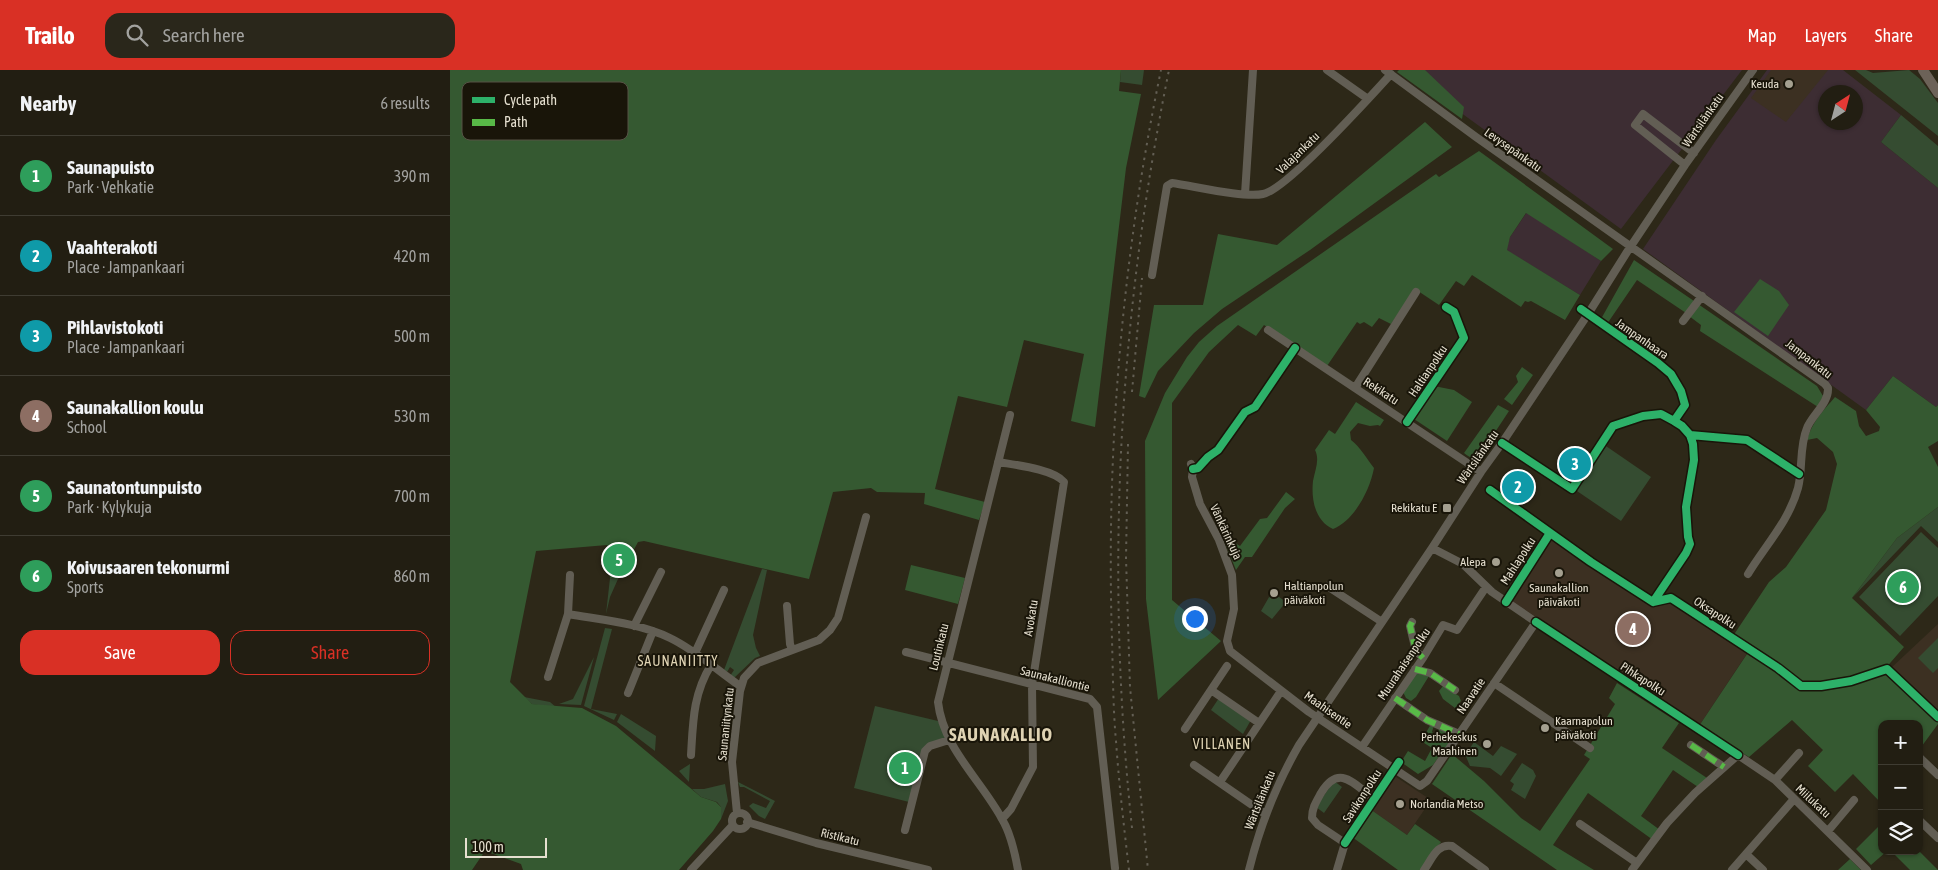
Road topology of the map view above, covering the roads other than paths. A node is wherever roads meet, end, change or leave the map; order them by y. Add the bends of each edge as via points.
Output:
1 (1253, 70) edge
2 (1328, 70) edge
3 (1753, 70) edge
4 (1923, 70) edge
5 (1388, 72) edge
6 (1938, 93) edge
7 (1368, 98) junction
8 (1694, 153) junction
9 (1685, 164) junction
10 (1245, 194) junction
11 (1631, 246) junction
12 (1152, 275) dead end
13 (1416, 292) dead end
14 (1702, 296) junction
15 (1683, 321) dead end
16 (1268, 330) dead end
17 (1355, 388) junction
18 (1010, 414) dead end
19 (1502, 443) junction
20 (998, 462) junction
21 (1191, 464) dead end
22 (1480, 472) junction
23 (1572, 489) dead end
24 (866, 517) dead end
25 (1432, 548) junction
26 (661, 572) dead end
27 (1748, 574) dead end
28 (570, 575) dead end
29 (1327, 586) dead end
30 (1486, 587) junction
31 (724, 590) dead end
32 (787, 606) dead end
33 (568, 614) junction
34 (1382, 622) junction
35 (1412, 622) dead end
36 (634, 626) junction
37 (653, 631) junction
38 (1227, 641) joint
39 (792, 650) junction
40 (906, 652) dead end
41 (695, 653) junction
42 (1423, 658) junction
43 (947, 663) junction
44 (711, 665) junction
45 (1227, 666) dead end
46 (1415, 669) junction
47 (548, 677) dead end
48 (1494, 683) junction
49 (1032, 685) junction
50 (740, 686) junction
51 (1211, 690) junction
52 (1455, 690) dead end
53 (1281, 691) junction
54 (628, 694) dead end
55 (1395, 698) junction
56 (1317, 717) junction
57 (1259, 723) junction
58 (1185, 729) dead end
59 (1459, 734) junction
60 (949, 740) junction
61 (1691, 745) dead end
62 (1362, 747) junction
63 (1590, 748) dead end
64 (1799, 753) dead end
65 (692, 755) dead end
66 (1923, 761) edge
67 (1194, 765) dead end
68 (1724, 767) junction
69 (1938, 775) edge
70 (1775, 780) junction
71 (1220, 782) junction
72 (1425, 783) joint
73 (1374, 799) dead end
74 (1794, 799) junction
75 (1854, 800) dead end
76 (737, 813) junction
77 (1265, 814) junction
78 (1002, 819) junction
79 (748, 822) junction
80 (1580, 824) dead end
81 (1923, 824) edge
82 (733, 825) junction
83 (905, 830) dead end
84 (1828, 831) junction
85 (1938, 838) edge
86 (1746, 854) junction
87 (894, 866) edge
88 (1634, 867) edge
89 (1115, 868) dead end
90 (691, 870) edge
91 (928, 870) edge
92 (1018, 870) edge
93 (1249, 870) edge
94 (1337, 870) edge
95 (1424, 870) edge
96 (1485, 870) edge
97 (1732, 870) edge
98 (1763, 870) edge
99 (1867, 870) edge

1 - 10 street
2 - 7 street
3 - 8 street, Wärtsilänkatu
4 - 6 main road
5 - 7 street, Valajankatu
5 - 11 street, Levysepänkatu
7 - 10 street, Valajankatu via 1284,183 1264,194
8 - 9 street, Wärtsilänkatu
8 - 9 street via 1643,114 1634,126
9 - 11 street, Wärtsilänkatu
10 - 12 street, Valajankatu via 1172,183 1167,186
11 - 14 street, Jampankatu
11 - 19 street, Wärtsilänkatu
13 - 17 street
14 - 15 street
14 - 27 street, Jampankatu via 1828,388 1826,398 1806,428 1799,486 1789,513
16 - 17 street, Rekikatu
17 - 22 street, Rekikatu
18 - 20 street, Loutinkatu
19 - 22 street, Wärtsilänkatu
19 - 23 street
20 - 43 street, Loutinkatu
20 - 49 street, Avokatu via 1044,472 1064,482
21 - 38 street, Vänkärinkuja via 1200,504 1219,540 1232,575 1234,608
22 - 25 street, Wärtsilänkatu
24 - 39 street, Saunaniitynkatu via 834,626 819,640
25 - 30 street via 1462,564
25 - 34 street, Wärtsilänkatu
26 - 36 street
28 - 33 street
29 - 34 street
30 - 42 street, Muurahaisenpolku via 1460,627 1453,630 1443,625
30 - 48 street, Naavatie via 1536,622
31 - 41 street
32 - 39 street
33 - 36 street
33 - 47 street
34 - 56 street, Wärtsilänkatu
35 - 42 street via 1410,626 1416,651
36 - 37 street
37 - 41 street
37 - 54 street
38 - 53 street, Maahisentie via 1230,651
39 - 50 street, Saunaniitynkatu via 758,663
40 - 43 street, Saunakalliontie
41 - 44 street
42 - 46 street, Muurahaisenpolku
43 - 49 street, Saunakalliontie
43 - 60 street, Loutinkatu via 938,702 940,718
44 - 50 street
44 - 65 street via 694,705
45 - 51 street
46 - 52 street via 1430,673
46 - 55 street, Muurahaisenpolku
48 - 59 street, Naavatie
48 - 63 street
49 - 78 street, Avokatu via 1033,767 1011,809
49 - 89 street, Saunakalliontie via 1090,699 1097,707
50 - 76 street, Saunaniitynkatu via 732,762
51 - 57 street
51 - 58 street
53 - 56 street, Maahisentie
53 - 57 street
55 - 59 street via 1428,720
55 - 62 street, Muurahaisenpolku
56 - 62 street, Maahisentie
56 - 77 street, Wärtsilänkatu via 1285,769
57 - 71 street
59 - 72 street, Naavatie
60 - 78 street, Loutinkatu
60 - 83 street via 925,751
61 - 68 street
62 - 72 street, Maahisentie via 1420,786
64 - 70 street
66 - 69 street
67 - 71 street
68 - 70 street, Miilukatu via 1738,755
68 - 88 street via 1694,793
70 - 74 street, Miilukatu
71 - 77 street
73 - 94 street via 1344,777 1335,777 1327,782 1314,804 1312,818 1345,843
74 - 84 street, Miilukatu
74 - 86 street
75 - 84 street
76 - 79 street via 746,815
76 - 82 street via 733,817
77 - 93 street, Wärtsilänkatu
78 - 92 street, Loutinkatu
79 - 82 street via 741,828
79 - 87 street, Ristikatu
80 - 88 street
81 - 85 street
82 - 90 street
84 - 99 street, Miilukatu
86 - 97 street
86 - 98 street
87 - 91 street, Ristikatu
95 - 96 street via 1439,847 1446,845

